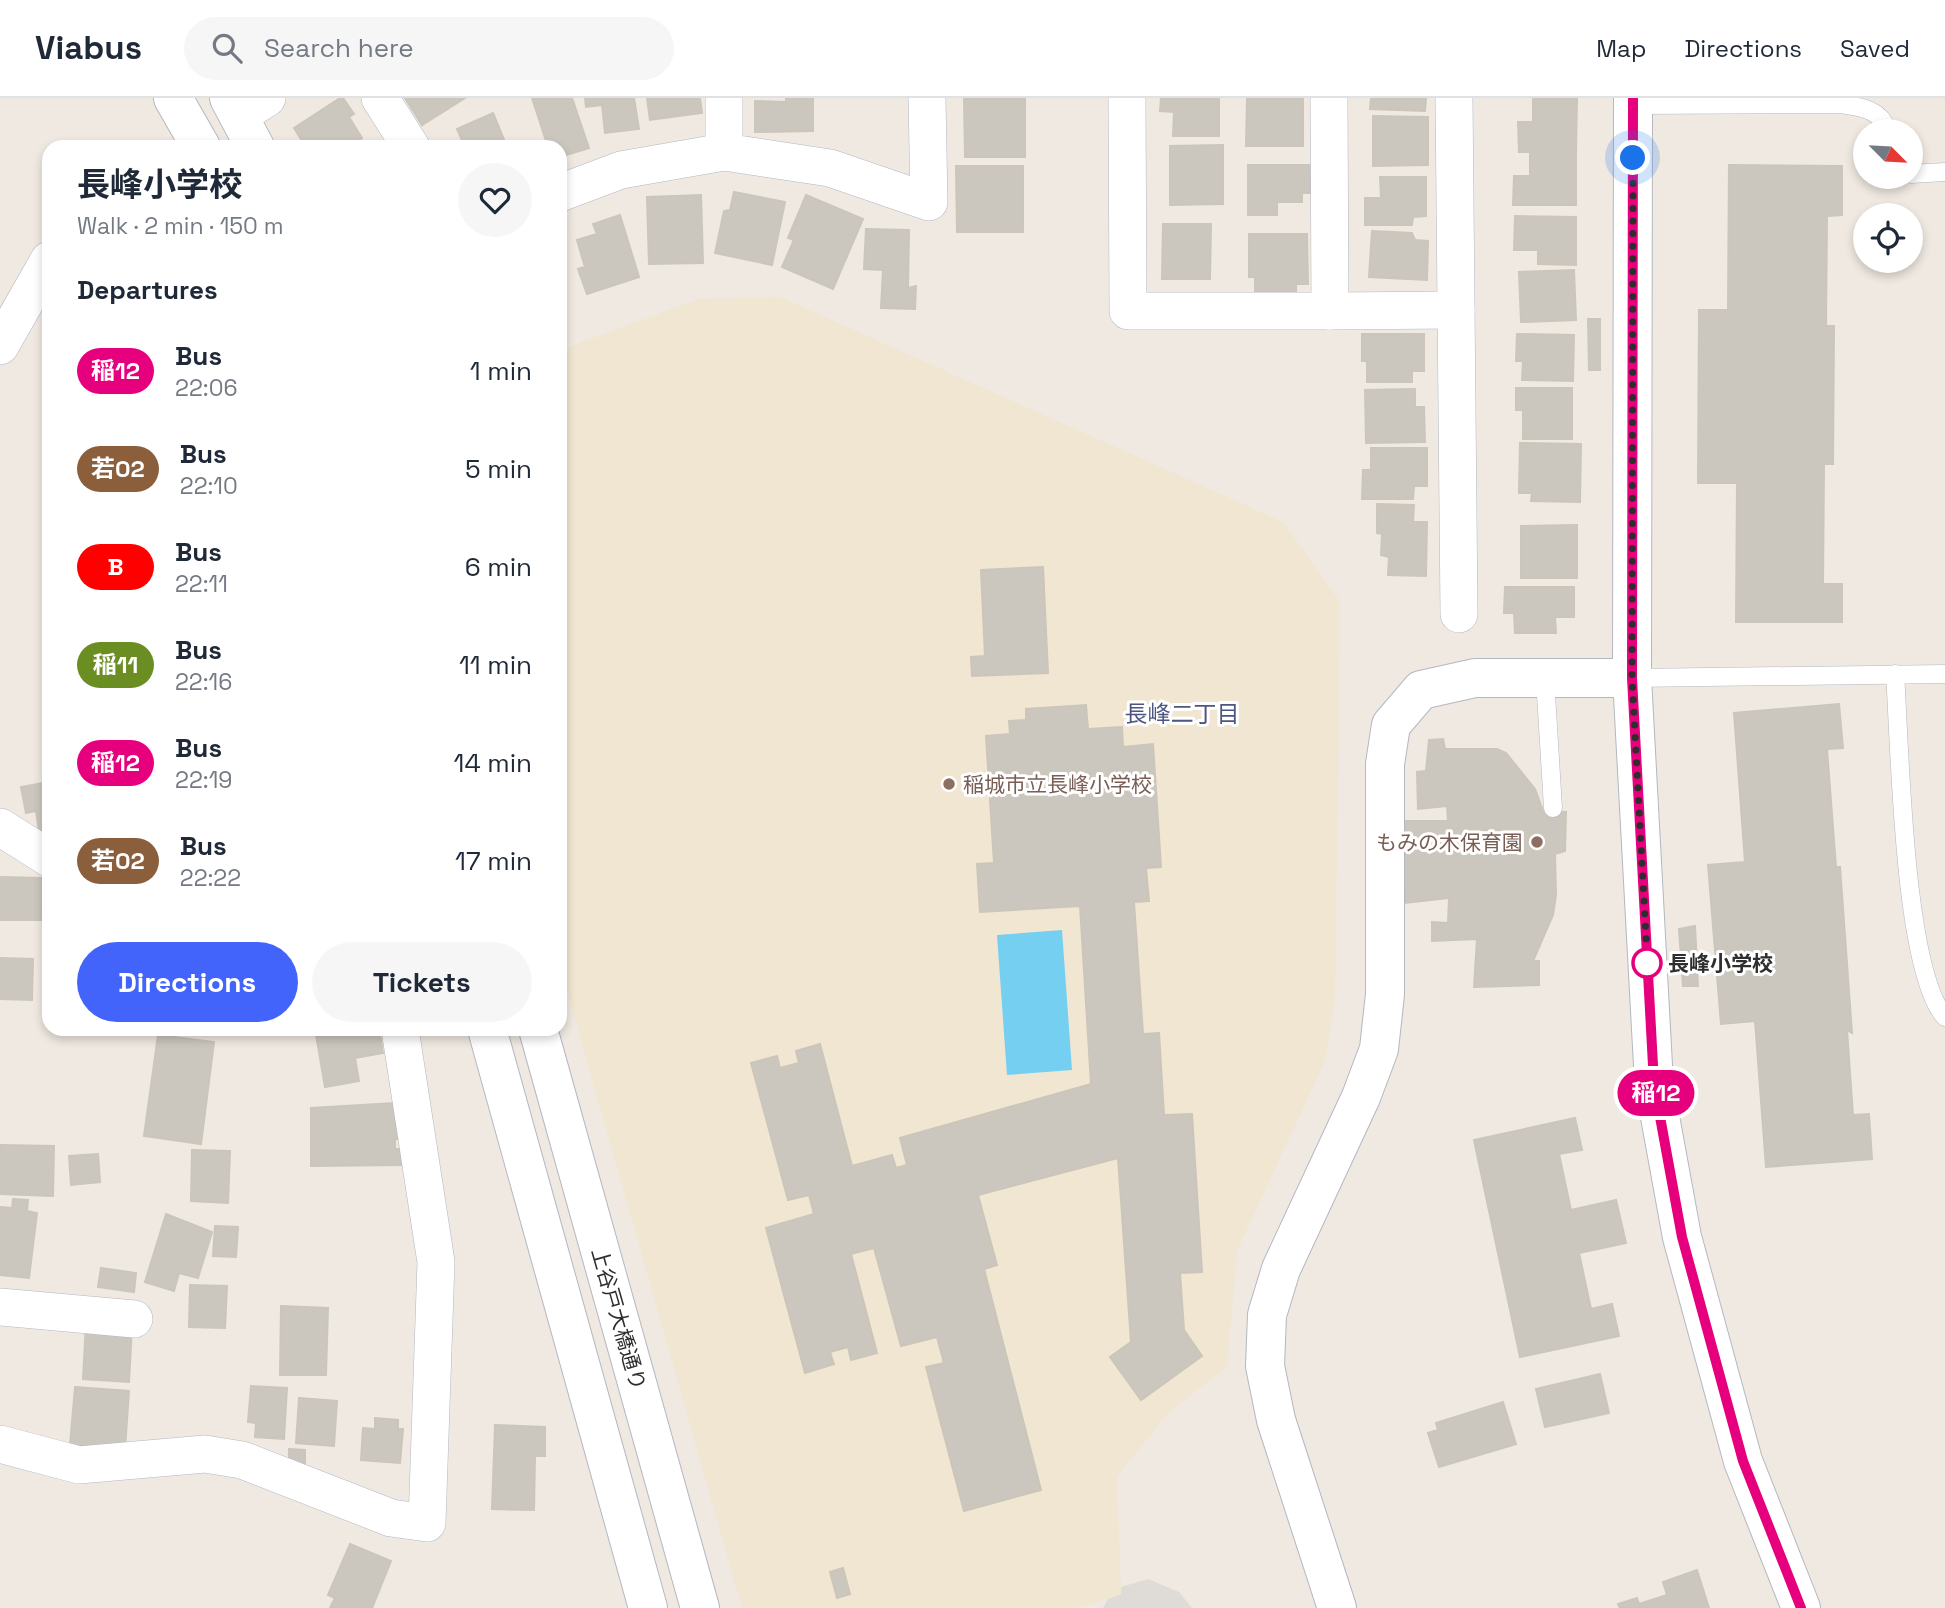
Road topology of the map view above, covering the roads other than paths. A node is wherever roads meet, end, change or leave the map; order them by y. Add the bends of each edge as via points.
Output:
1 (173, 98) edge
2 (380, 98) edge
3 (724, 98) edge
4 (927, 98) edge
5 (1127, 98) edge
6 (1329, 98) edge
7 (1454, 98) edge
8 (1633, 102) edge
9 (1881, 119) edge
10 (197, 140) edge
11 (407, 140) edge
12 (724, 152) junction
13 (1945, 172) edge
14 (1923, 173) edge
15 (567, 190) edge
16 (42, 272) edge
17 (1456, 310) junction
18 (1331, 311) junction
19 (0, 346) edge
20 (1459, 614) dead end
21 (1895, 674) junction
22 (1945, 674) edge
23 (1545, 678) junction
24 (1632, 678) junction
25 (1553, 808) dead end
26 (0, 827) edge
27 (42, 854) edge
28 (1945, 1017) edge
29 (401, 1036) edge
30 (489, 1036) edge
31 (540, 1036) edge
32 (0, 1307) edge
33 (134, 1319) dead end
34 (0, 1444) edge
35 (648, 1608) edge
36 (700, 1608) edge
37 (1337, 1608) edge
38 (1801, 1608) edge

1 - 10 street
2 - 11 street
3 - 12 street
4 - 12 street via 929,202 830,168
5 - 18 street via 1128,311
6 - 18 street
7 - 17 street
8 - 9 lane via 1839,104 1869,108
8 - 24 street
12 - 15 street via 621,170
13 - 14 lane
16 - 19 street
17 - 18 street
17 - 20 street
21 - 22 lane
21 - 24 lane
21 - 28 lane via 1913,920 1927,981
23 - 24 street
23 - 25 lane
23 - 37 street via 1475,678 1421,690 1391,725 1385,764 1385,994 1379,1049 1281,1269 1267,1315 1265,1366 1276,1420
24 - 38 street via 1656,1097 1682,1237 1743,1461
26 - 27 street
29 - 34 street via 436,1262 427,1523 391,1518 242,1460 205,1454 79,1465
30 - 35 street
31 - 36 street, 上谷戸大橋通り
32 - 33 street

